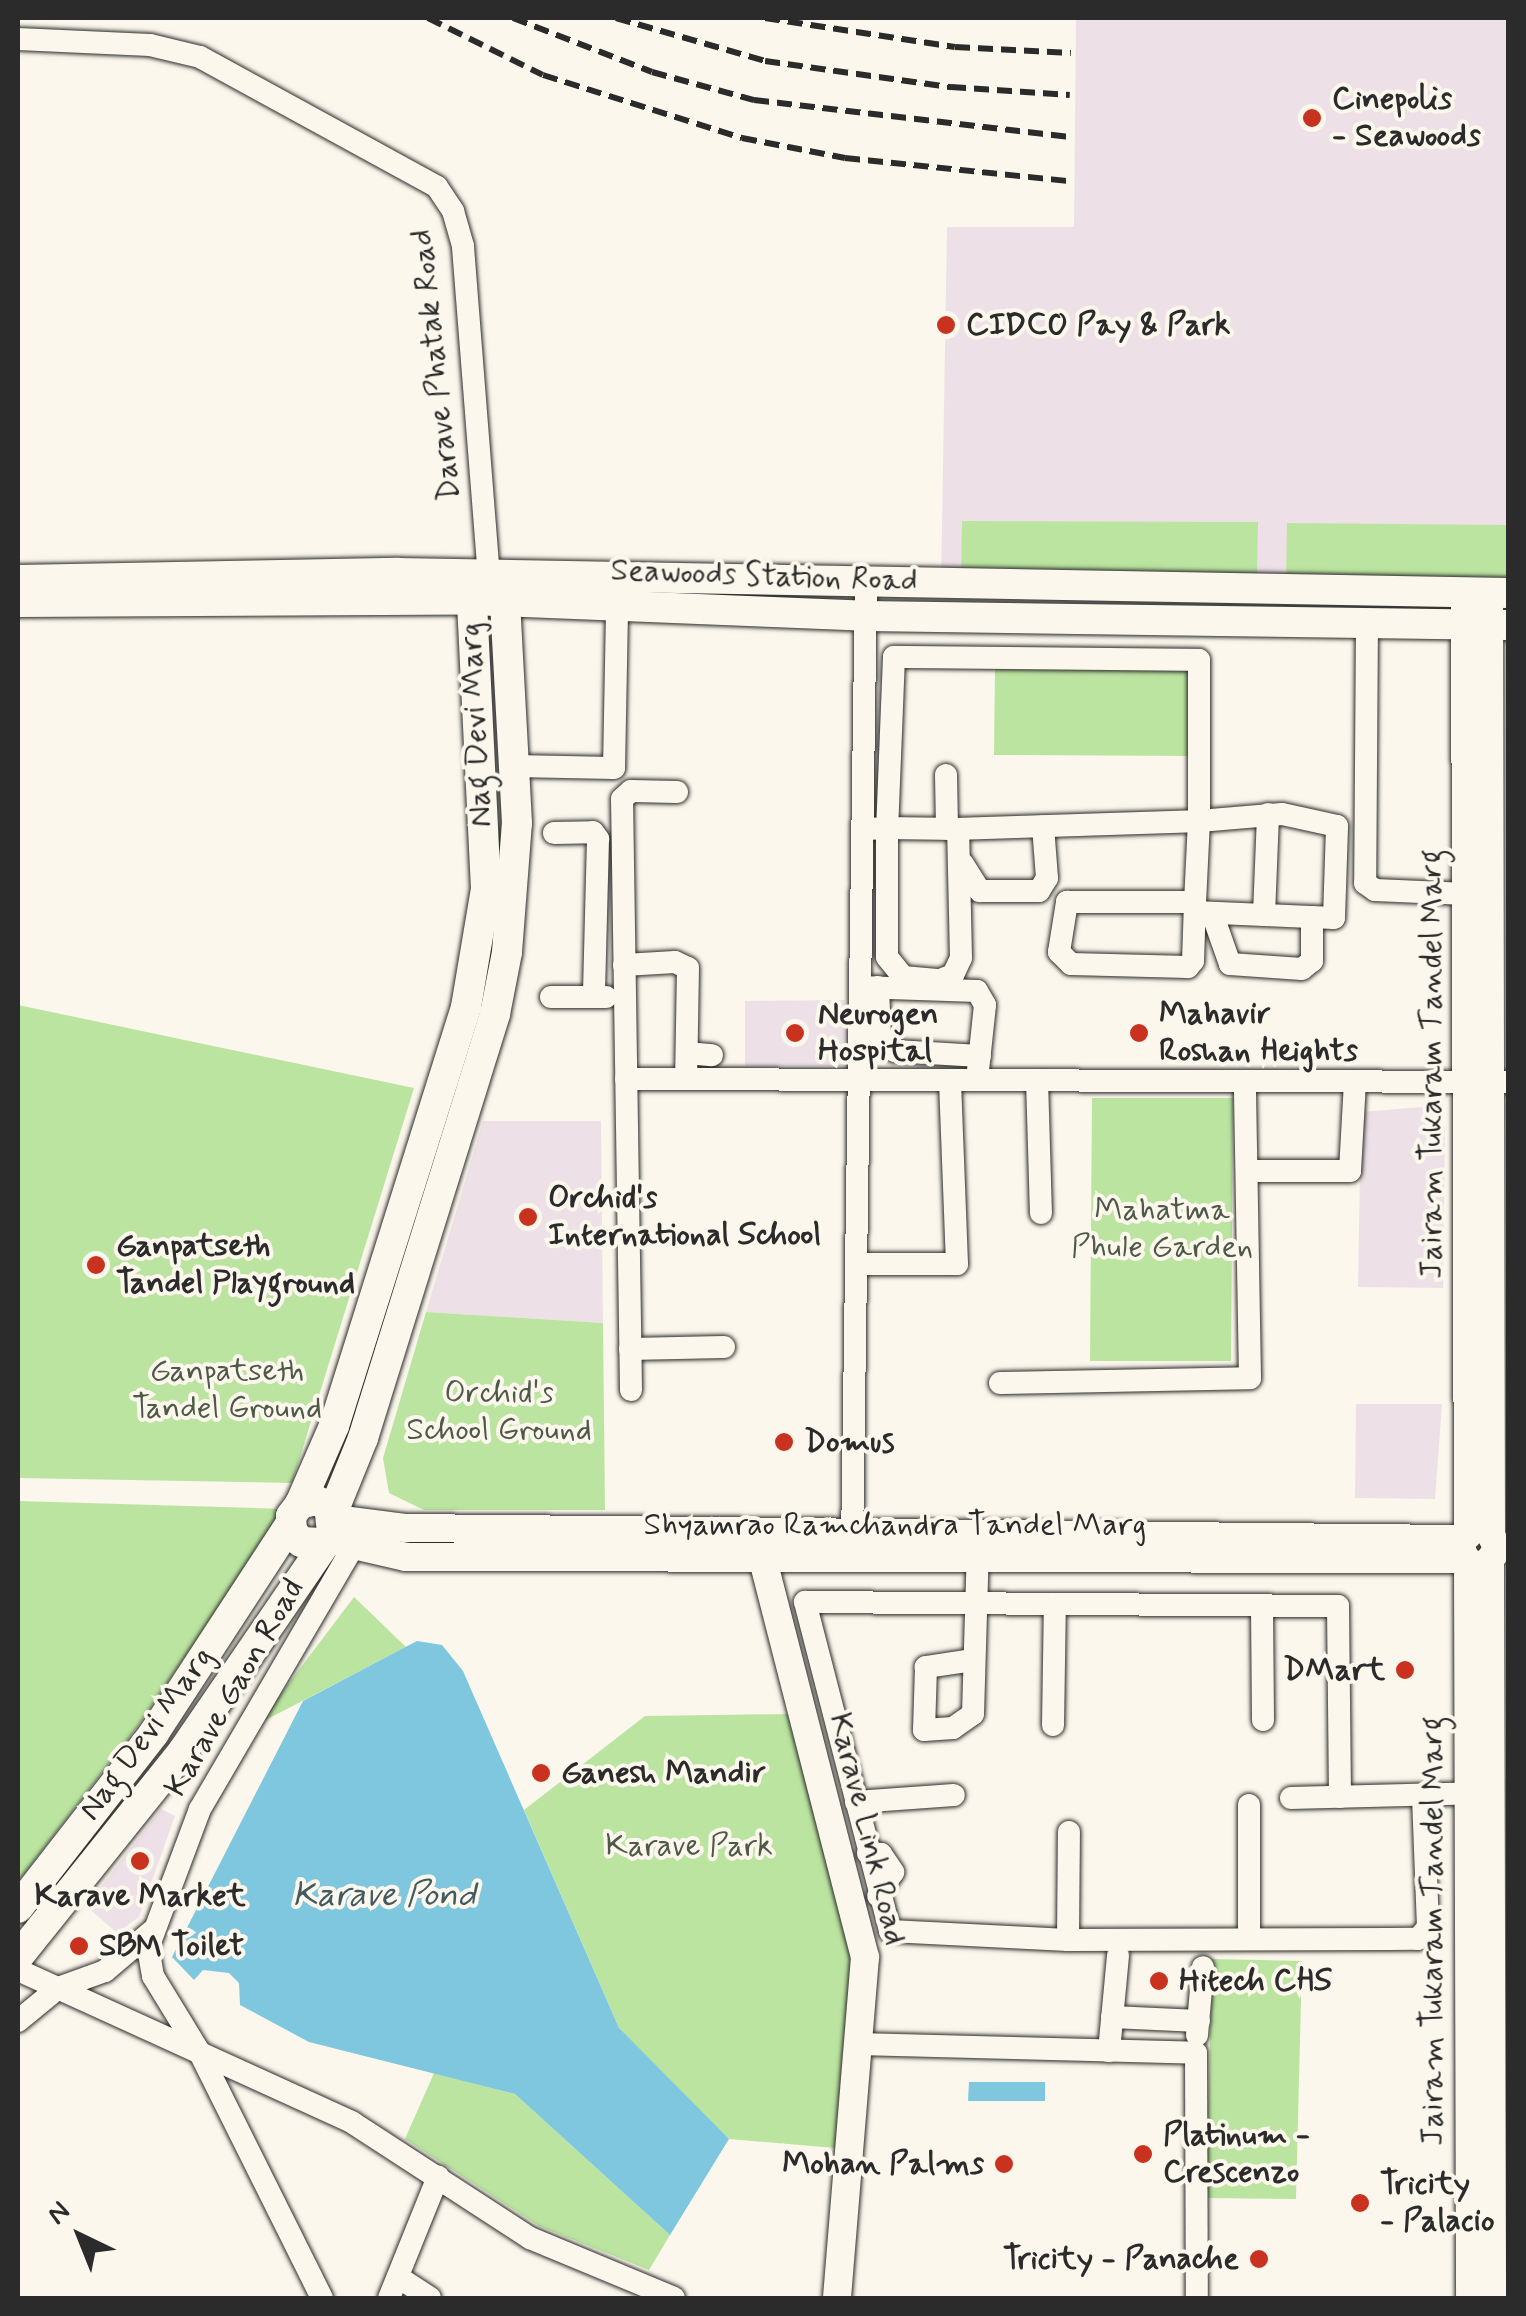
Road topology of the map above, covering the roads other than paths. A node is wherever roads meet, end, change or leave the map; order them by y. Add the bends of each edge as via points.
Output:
1 (18, 39) edge
2 (489, 574) junction
3 (18, 580) edge
4 (866, 585) junction
5 (1488, 592) edge
6 (472, 600) junction
7 (18, 602) edge
8 (505, 602) junction
9 (1201, 604) junction
10 (617, 606) junction
11 (866, 616) junction
12 (1367, 622) junction
13 (1488, 624) edge
14 (1200, 660) junction
15 (1498, 761) edge
16 (514, 766) junction
17 (946, 775) dead end
18 (678, 792) dead end
19 (1268, 814) junction
20 (1199, 821) junction
21 (1043, 826) junction
22 (888, 828) junction
23 (953, 829) junction
24 (863, 830) junction
25 (554, 834) dead end
26 (623, 838) junction
27 (598, 839) junction
28 (1499, 851) edge
29 (959, 856) junction
30 (1467, 894) junction
31 (1201, 909) junction
32 (1264, 915) junction
33 (1312, 917) junction
34 (1499, 954) edge
35 (624, 966) junction
36 (869, 987) junction
37 (551, 997) dead end
38 (594, 997) junction
39 (625, 997) junction
40 (686, 1053) junction
41 (712, 1055) dead end
42 (978, 1068) junction
43 (626, 1079) junction
44 (686, 1079) junction
45 (859, 1080) junction
46 (950, 1080) junction
47 (1037, 1080) junction
48 (1246, 1081) junction
49 (1355, 1081) junction
50 (1488, 1081) edge
51 (1247, 1171) junction
52 (1041, 1213) dead end
53 (856, 1264) junction
54 (1489, 1340) edge
55 (724, 1347) dead end
56 (630, 1349) junction
57 (1000, 1383) dead end
58 (631, 1390) dead end
59 (295, 1514) junction
60 (340, 1530) junction
61 (852, 1531) junction
62 (978, 1532) junction
63 (1485, 1549) edge
64 (763, 1560) junction
65 (851, 1560) junction
66 (977, 1562) junction
67 (1054, 1604) junction
68 (974, 1607) junction
69 (1262, 1607) junction
70 (973, 1660) dead end
71 (1499, 1690) edge
72 (1263, 1720) dead end
73 (1053, 1725) dead end
74 (1487, 1782) edge
75 (954, 1795) dead end
76 (1423, 1795) junction
77 (1340, 1797) junction
78 (1292, 1798) dead end
79 (856, 1802) junction
80 (1249, 1805) dead end
81 (1069, 1832) dead end
82 (18, 1908) edge
83 (152, 1931) junction
84 (1249, 1937) junction
85 (1068, 1940) junction
86 (1118, 1955) dead end
87 (18, 1957) edge
88 (1204, 1968) dead end
89 (18, 1970) edge
90 (58, 1988) junction
91 (1112, 2017) junction
92 (1198, 2020) junction
93 (18, 2021) edge
94 (859, 2044) junction
95 (1109, 2051) junction
96 (200, 2052) junction
97 (1196, 2054) junction
98 (438, 2178) junction
99 (618, 2287) edge
100 (393, 2288) edge
101 (322, 2298) edge
102 (430, 2298) edge
103 (674, 2298) edge
104 (837, 2298) edge
105 (1196, 2298) edge
106 (1470, 2298) edge
107 (1492, 2298) edge

1 - 2 street, Darave Phatak Road via 150,45 200,57 436,187 453,211 463,247
2 - 3 main road, Seawoods Station Road
2 - 4 main road, Seawoods Station Road
2 - 6 main road, Nag Devi Marg
2 - 8 main road, Nag Devi Marg
4 - 9 main road, Seawoods Station Road
4 - 11 street
5 - 9 main road, Seawoods Station Road
5 - 13 street, Jairam Tukaram Tandel Marg
6 - 7 main road, Seawoods Station Road
6 - 8 main road, Seawoods Station Road
6 - 59 main road, Nag Devi Marg via 487,822 478,947 466,1006 334,1426
8 - 10 main road, Seawoods Station Road
8 - 16 main road, Nag Devi Marg
9 - 11 main road, Seawoods Station Road
9 - 12 main road, Seawoods Station Road
9 - 14 street
10 - 11 main road, Seawoods Station Road
10 - 16 street via 614,768
11 - 24 street
12 - 13 main road, Seawoods Station Road
12 - 30 street via 1365,882 1375,890
13 - 15 street, Jairam Tukaram Tandel Marg
13 - 30 street, Jairam Tukaram Tandel Marg
14 - 20 street
14 - 22 street via 894,658
15 - 28 street, Jairam Tukaram Tandel Marg
16 - 60 main road, Nag Devi Marg via 516,892 495,1014
17 - 23 street
18 - 26 street via 632,790 622,799
19 - 20 street
19 - 32 street
19 - 33 street via 1337,826 1338,914
20 - 21 street
20 - 31 street
21 - 23 street
21 - 29 street via 1046,878 1038,891 980,891
22 - 23 street
22 - 24 street
22 - 29 street via 887,957 903,977 953,976 962,958
23 - 29 street
24 - 36 street
25 - 27 street via 593,832
26 - 27 street
26 - 35 street
27 - 38 street
28 - 34 street, Jairam Tukaram Tandel Marg
30 - 50 street, Jairam Tukaram Tandel Marg
31 - 31 street via 1188,967 1071,964 1059,952 1067,902
31 - 32 street
31 - 33 street via 1230,964 1302,969 1312,961
32 - 33 street
34 - 50 street, Jairam Tukaram Tandel Marg
35 - 39 street
35 - 40 street via 675,962 688,968
36 - 42 street via 880,1036 895,1051
36 - 42 street via 977,991 985,1005
36 - 45 street
37 - 38 street
38 - 39 street
39 - 43 street
40 - 41 street
40 - 44 street
42 - 46 street
42 - 47 street
43 - 44 street
43 - 56 street
44 - 45 street
45 - 46 street
45 - 53 street
46 - 53 street via 957,1264
47 - 48 street
47 - 52 street
48 - 49 street
48 - 51 street
49 - 50 street
49 - 51 street via 1350,1171
50 - 54 street, Jairam Tukaram Tandel Marg
51 - 57 street via 1250,1378
53 - 61 street
54 - 63 street, Jairam Tukaram Tandel Marg
55 - 56 street
56 - 58 street
59 - 60 main road via 301,1542
59 - 82 main road, Nag Devi Marg via 154,1733
60 - 61 street, Shyamrao Ramchandra Tandel Marg
60 - 64 street, Shyamrao Ramchandra Tandel Marg via 406,1556
60 - 83 street, Karave Gaon Road via 200,1810
60 - 87 main road, Nag Devi Marg via 182,1751
61 - 62 street, Shyamrao Ramchandra Tandel Marg
61 - 65 street
62 - 63 street, Shyamrao Ramchandra Tandel Marg
62 - 66 street
63 - 66 street, Shyamrao Ramchandra Tandel Marg
63 - 71 street, Jairam Tukaram Tandel Marg
63 - 74 street, Jairam Tukaram Tandel Marg
64 - 65 street, Shyamrao Ramchandra Tandel Marg
64 - 94 street, Karave Link Road via 864,1957
65 - 66 street, Shyamrao Ramchandra Tandel Marg
66 - 68 street
67 - 68 street
67 - 69 street
67 - 73 street
68 - 70 street
68 - 79 street via 806,1602
69 - 72 street
69 - 77 street via 1334,1604 1341,1611
71 - 74 street, Jairam Tukaram Tandel Marg
74 - 76 street
74 - 106 street, Jairam Tukaram Tandel Marg
74 - 107 street, Jairam Tukaram Tandel Marg
75 - 79 street
76 - 77 street
76 - 84 street via 1423,1937
77 - 78 street
79 - 85 street via 890,1931
80 - 84 street
81 - 85 street
83 - 90 street via 105,1972
83 - 96 street, Karave Gaon Road via 153,1976
84 - 85 street
86 - 91 street
88 - 92 street
89 - 90 street
90 - 93 street
90 - 96 street
91 - 92 street
91 - 95 street
92 - 97 street
94 - 95 street
94 - 104 street, Karave Link Road
95 - 97 street
96 - 98 street via 353,2123
96 - 101 street, Karave Gaon Road
97 - 105 street
98 - 99 street
98 - 100 street
99 - 103 street
100 - 102 street

